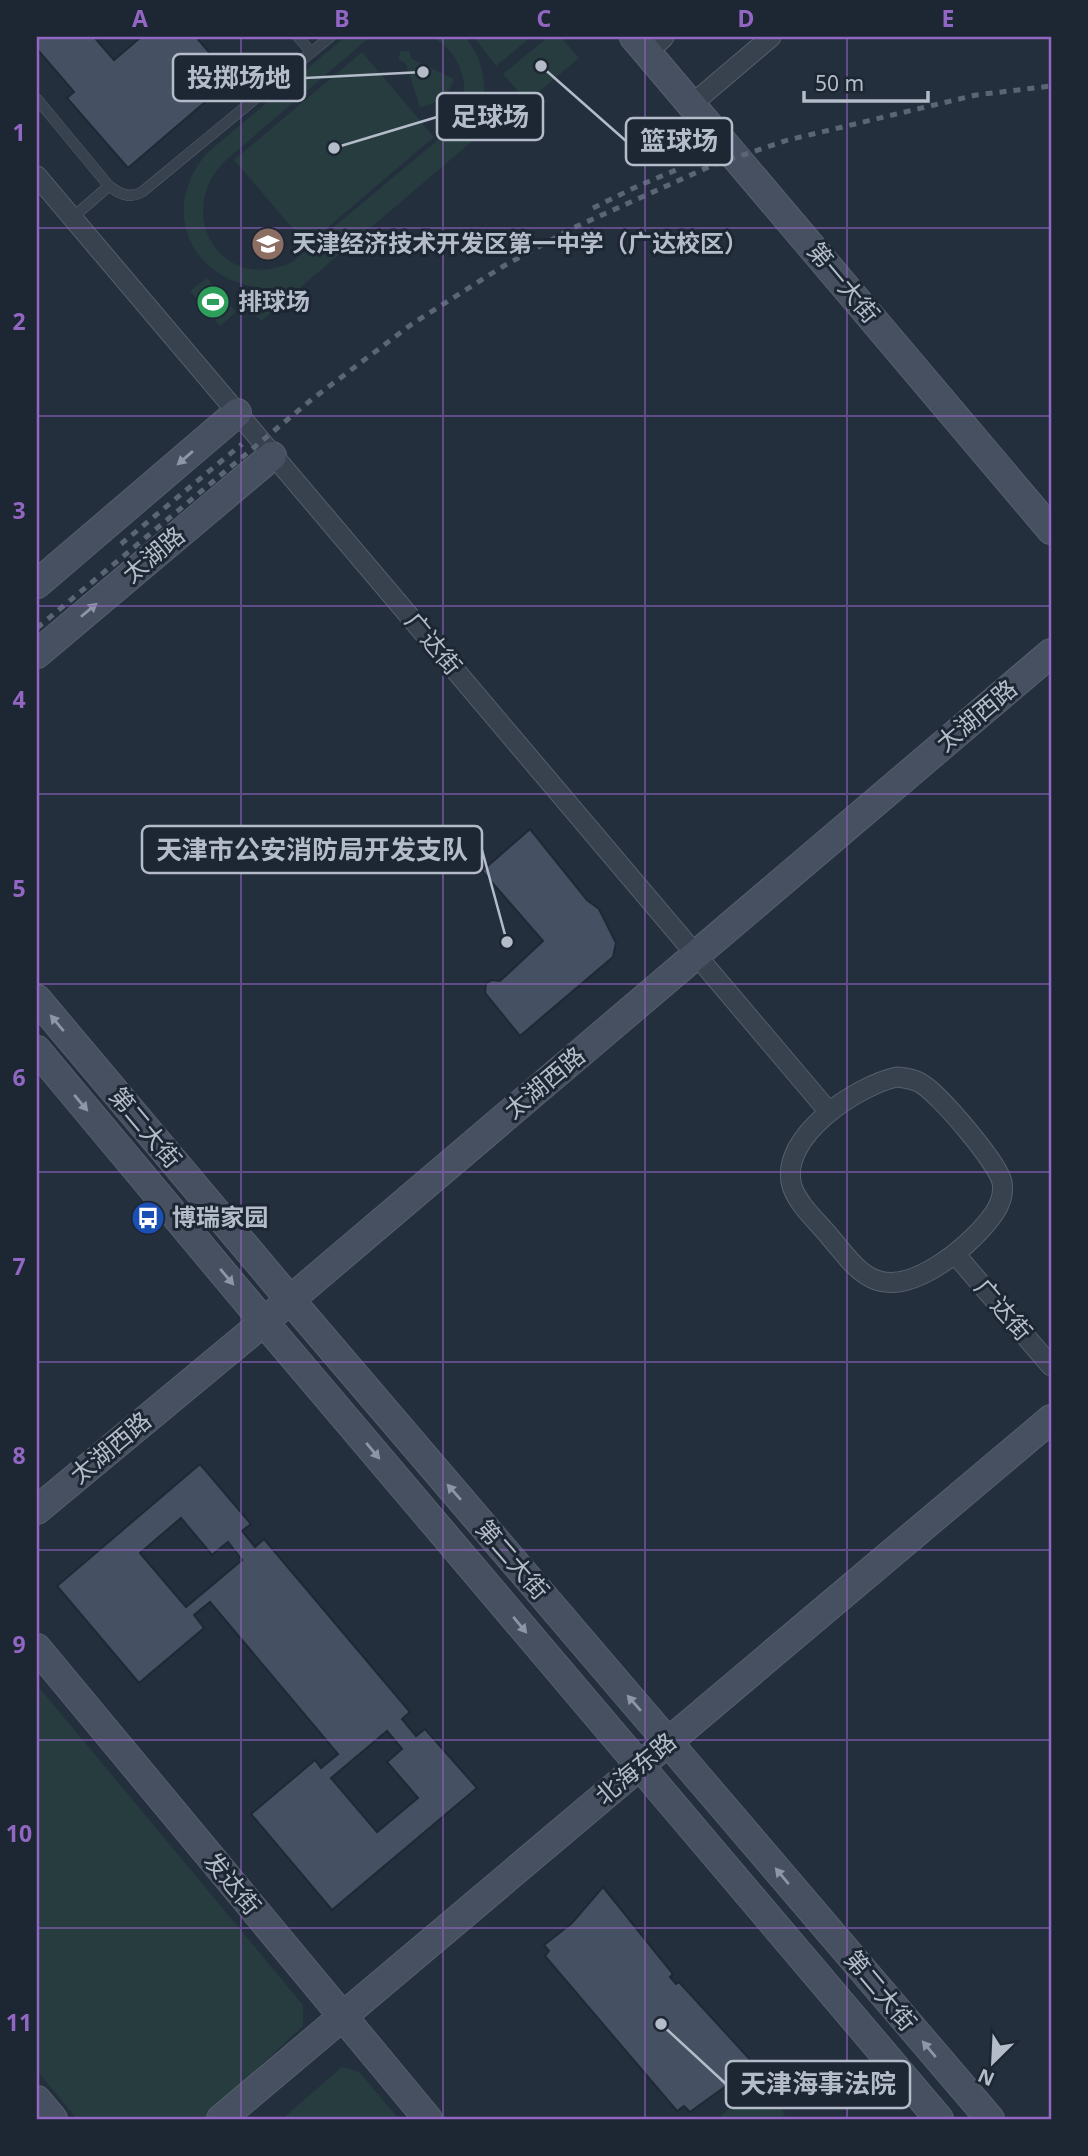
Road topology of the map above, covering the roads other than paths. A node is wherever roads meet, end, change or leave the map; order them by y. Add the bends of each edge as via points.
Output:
1 (298, 37) edge
2 (330, 37) edge
3 (771, 37) edge
4 (653, 38) edge
5 (311, 52) junction
6 (37, 99) edge
7 (697, 100) junction
8 (37, 176) edge
9 (109, 186) junction
10 (72, 218) junction
11 (237, 413) junction
12 (272, 456) junction
13 (1051, 509) edge
14 (1051, 530) edge
15 (37, 584) edge
16 (1051, 639) edge
17 (1051, 653) edge
18 (37, 654) edge
19 (693, 950) junction
20 (37, 999) edge
21 (37, 1051) edge
22 (829, 1112) junction
23 (956, 1255) junction
24 (285, 1295) junction
25 (259, 1316) junction
26 (1051, 1366) edge
27 (1051, 1419) edge
28 (37, 1495) edge
29 (37, 1510) edge
30 (37, 1648) edge
31 (668, 1742) junction
32 (640, 1766) junction
33 (342, 2018) junction
34 (37, 2100) edge
35 (53, 2119) edge
36 (221, 2119) edge
37 (428, 2119) edge
38 (939, 2119) edge
39 (990, 2119) edge

1 - 5 lane
2 - 5 lane
3 - 7 street
4 - 7 main road, 第一大街
5 - 9 lane via 142,192 125,195
6 - 9 lane
7 - 13 main road, 第一大街
7 - 14 main road, 第一大街
8 - 10 street, 广达街
9 - 10 lane
10 - 11 street, 广达街
11 - 12 street, 广达街
11 -> 15 main road
18 -> 12 main road, 太湖路
12 - 19 street, 广达街
16 - 19 main road, 太湖西路
17 - 19 main road, 太湖西路
19 - 22 street, 广达街
19 - 24 main road, 太湖西路
24 -> 20 main road, 第二大街
21 -> 25 main road, 第二大街
22 - 23 street via 807,1134 790,1171 804,1205 855,1266 890,1283 919,1275
22 - 23 street via 872,1085 897,1077 911,1079 934,1093 988,1156 1002,1184 994,1214
23 - 26 street, 广达街
24 - 25 main road, 太湖西路
31 -> 24 main road, 第二大街
25 - 28 main road, 太湖西路
25 - 29 main road, 太湖西路
25 -> 32 main road, 第二大街
27 - 31 main road, 北海东路
30 - 33 main road, 发达街
31 - 32 main road, 北海东路
39 -> 31 main road, 第二大街
32 - 33 main road, 北海东路
32 - 38 main road, 第二大街
33 - 36 main road, 北海东路
33 - 37 main road, 发达街
34 - 35 main road

